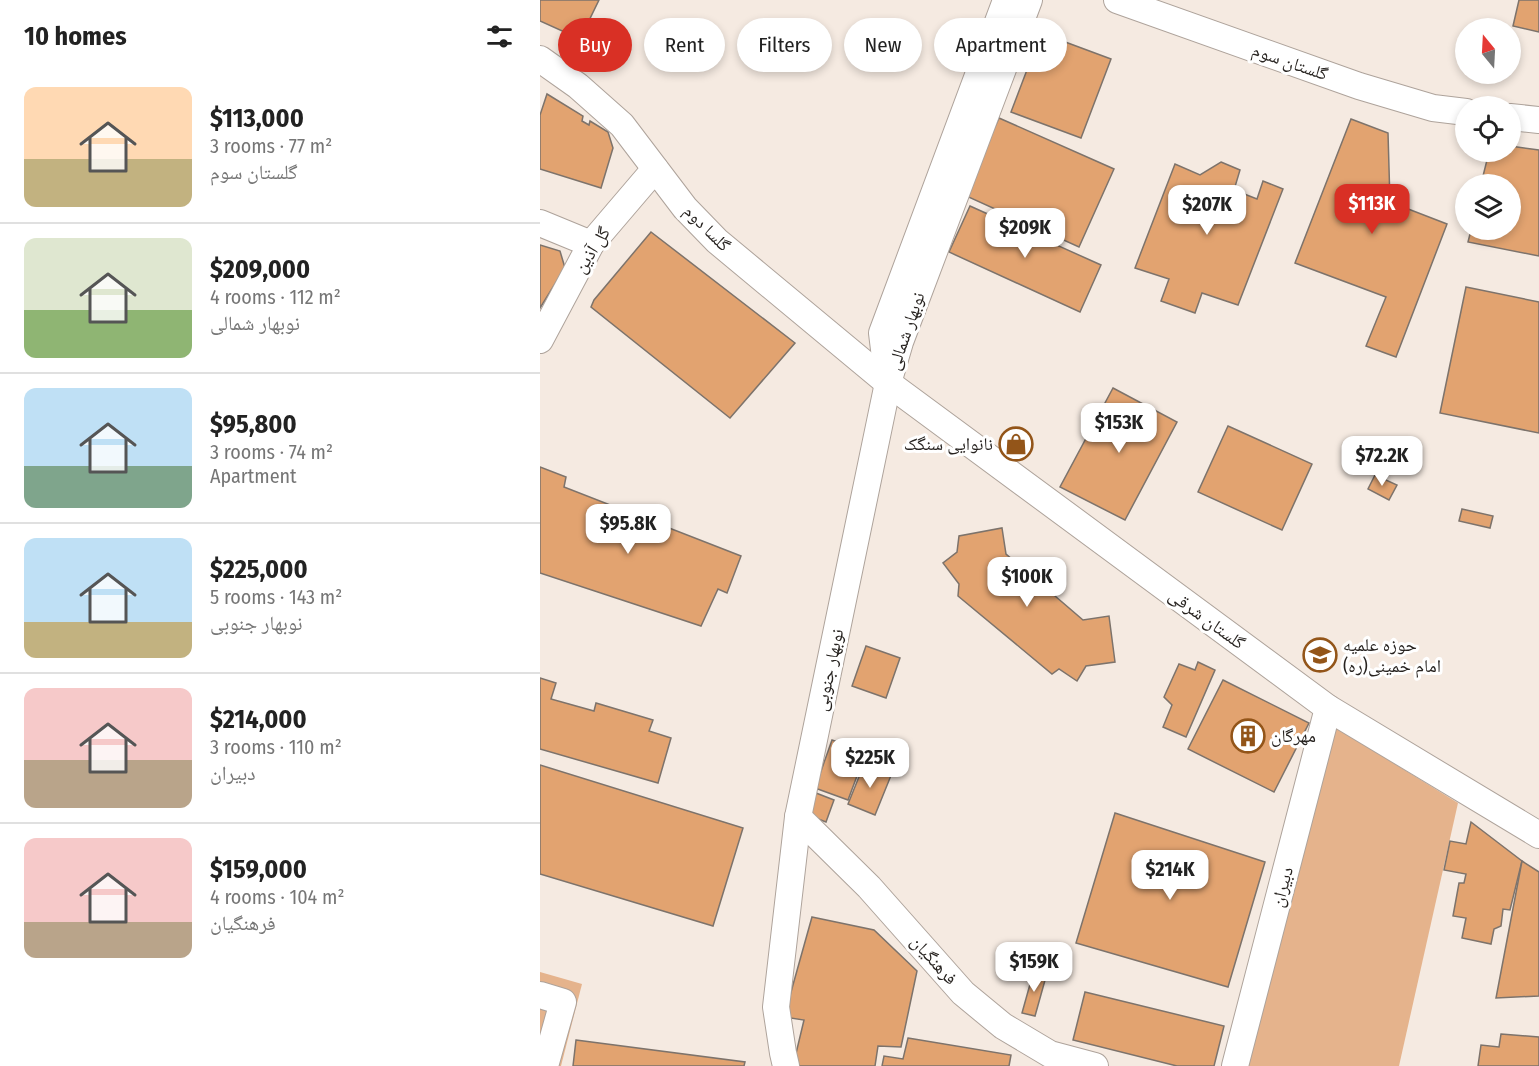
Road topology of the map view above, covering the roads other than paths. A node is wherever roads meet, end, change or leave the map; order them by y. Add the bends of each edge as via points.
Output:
1 (1008, 0) edge
2 (1029, 0) edge
3 (1117, 0) edge
4 (540, 59) edge
5 (1455, 111) edge
6 (1521, 118) edge
7 (1539, 120) edge
8 (655, 169) junction
9 (540, 223) edge
10 (591, 244) junction
11 (540, 340) edge
12 (888, 383) junction
13 (1328, 708) junction
14 (798, 817) junction
15 (1539, 835) edge
16 (540, 995) edge
17 (1049, 1060) edge
18 (545, 1066) edge
19 (786, 1066) edge
20 (1095, 1066) edge
21 (1235, 1066) edge

1 - 12 street, نوبهار شمالی via 882,333
2 - 12 street, نوبهار شمالی
3 - 5 street, گلستان سوم via 1359,86 1432,108
4 - 8 street, گلسا دوم via 622,125
6 - 7 street
8 - 10 street, گل آذین
8 - 12 street, گلسا دوم via 717,241
9 - 10 street
10 - 11 street, گل آذین
12 - 13 street, گلستان شرقی
12 - 14 street, نوبهار جنوبی
13 - 15 street, گلستان شرقی
13 - 21 street, دبیران
14 - 17 street, فرهنگیان via 869,887 963,993
14 - 19 street, نوبهار جنوبی via 776,1007
16 - 18 street via 563,1002
17 - 20 street, فرهنگیان

